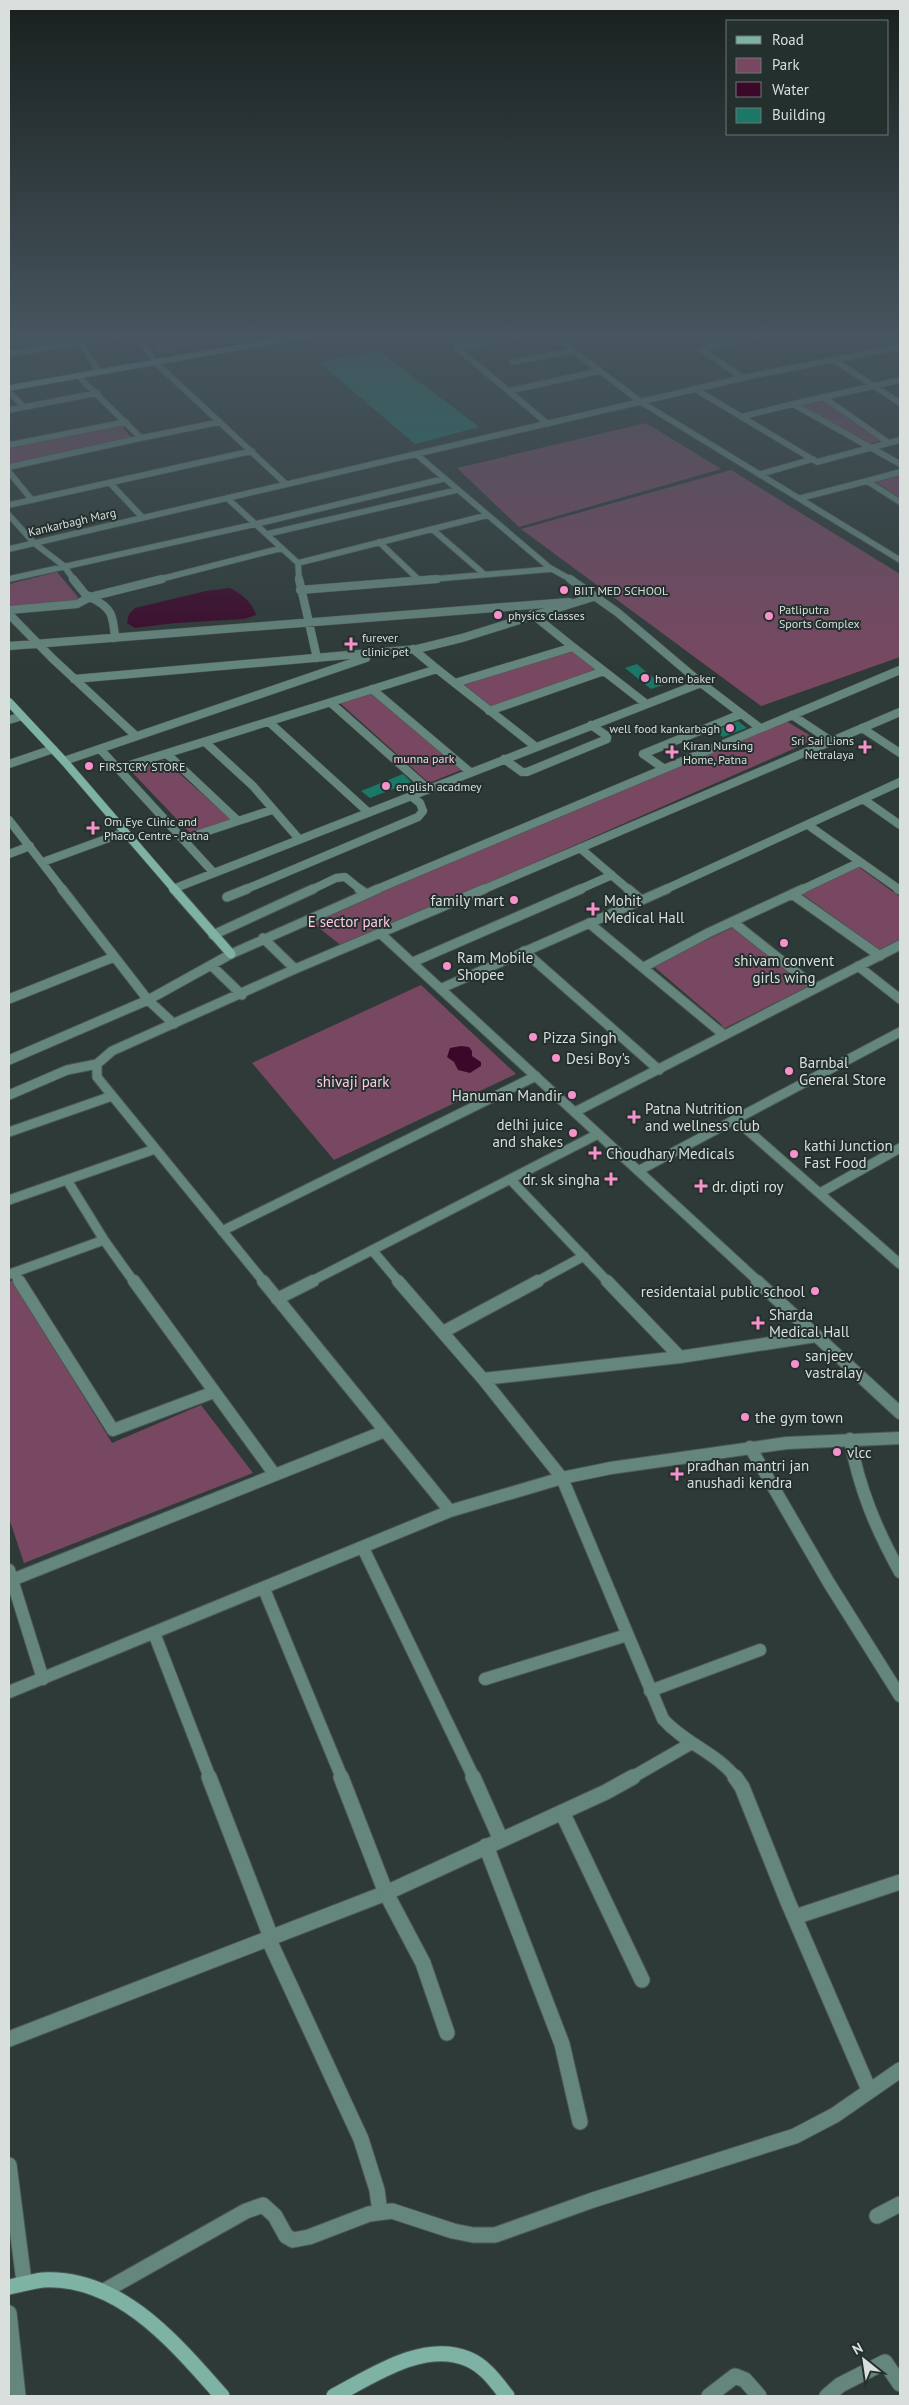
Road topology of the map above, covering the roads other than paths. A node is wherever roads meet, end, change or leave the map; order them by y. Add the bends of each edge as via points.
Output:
1 (104, 446) edge
2 (247, 446) edge
3 (450, 446) edge
4 (715, 446) edge
5 (791, 446) edge
6 (868, 446) edge
7 (877, 446) edge
8 (871, 448) junction
9 (252, 451) junction
10 (416, 454) junction
11 (813, 459) junction
12 (900, 464) edge
13 (9, 467) edge
14 (9, 472) edge
15 (900, 472) edge
16 (761, 474) junction
17 (443, 479) junction
18 (867, 481) junction
19 (110, 483) junction
20 (286, 484) junction
21 (457, 490) junction
22 (227, 498) junction
23 (801, 498) junction
24 (32, 500) junction
25 (900, 502) edge
26 (9, 505) edge
27 (488, 514) junction
28 (9, 515) edge
29 (142, 518) junction
30 (256, 524) junction
31 (432, 529) junction
32 (267, 534) junction
33 (379, 542) junction
34 (34, 543) junction
35 (282, 548) junction
36 (9, 549) edge
37 (900, 559) edge
38 (298, 563) junction
39 (64, 566) junction
40 (552, 569) junction
41 (484, 574) junction
42 (9, 579) edge
43 (418, 579) junction
44 (300, 590) junction
45 (593, 596) junction
46 (90, 597) junction
47 (569, 602) junction
48 (9, 612) edge
49 (532, 614) junction
50 (308, 622) junction
51 (114, 638) junction
52 (38, 643) junction
53 (9, 646) edge
54 (573, 647) junction
55 (413, 649) junction
56 (383, 652) junction
57 (318, 658) junction
58 (437, 669) junction
59 (900, 670) edge
60 (604, 671) junction
61 (74, 679) junction
62 (455, 683) junction
63 (701, 683) junction
64 (372, 689) junction
65 (9, 702) edge
66 (331, 702) junction
67 (645, 703) junction
68 (489, 712) junction
69 (900, 712) edge
70 (742, 714) junction
71 (792, 715) junction
72 (22, 716) junction
73 (9, 720) edge
74 (269, 722) junction
75 (591, 725) junction
76 (760, 728) junction
77 (862, 728) junction
78 (136, 736) junction
79 (830, 741) junction
80 (205, 742) junction
81 (536, 747) junction
82 (53, 749) junction
83 (100, 749) junction
84 (900, 753) edge
85 (166, 754) junction
86 (504, 759) junction
87 (64, 761) junction
88 (9, 764) edge
89 (120, 768) junction
90 (663, 768) junction
91 (470, 772) junction
92 (900, 782) edge
93 (428, 789) junction
94 (411, 796) junction
95 (863, 799) junction
96 (272, 810) junction
97 (368, 812) junction
98 (9, 820) edge
99 (238, 821) junction
100 (808, 825) junction
101 (900, 825) edge
102 (125, 832) junction
103 (184, 839) junction
104 (299, 839) junction
105 (30, 846) junction
106 (580, 848) junction
107 (9, 854) edge
108 (43, 862) junction
109 (860, 862) junction
110 (214, 872) junction
111 (612, 875) junction
112 (173, 888) junction
113 (900, 890) edge
114 (365, 893) junction
115 (792, 894) junction
116 (227, 897) dead end
117 (641, 900) junction
118 (733, 922) junction
119 (589, 923) junction
120 (381, 934) junction
121 (213, 935) junction
122 (263, 938) junction
123 (900, 945) edge
124 (524, 951) junction
125 (231, 954) junction
126 (880, 956) junction
127 (114, 957) junction
128 (412, 962) junction
129 (212, 966) junction
130 (858, 966) junction
131 (644, 967) junction
132 (295, 969) junction
133 (442, 988) junction
134 (816, 988) junction
135 (242, 994) junction
136 (9, 999) edge
137 (900, 999) edge
138 (148, 1000) junction
139 (174, 1024) junction
140 (900, 1032) edge
141 (724, 1035) junction
142 (9, 1060) edge
143 (97, 1064) junction
144 (659, 1070) junction
145 (536, 1076) junction
146 (9, 1095) edge
147 (112, 1096) junction
148 (575, 1112) junction
149 (736, 1120) junction
150 (9, 1132) edge
151 (598, 1134) junction
152 (900, 1148) edge
153 (155, 1149) junction
154 (638, 1171) junction
155 (510, 1178) junction
156 (67, 1180) junction
157 (820, 1193) junction
158 (9, 1200) edge
159 (222, 1231) junction
160 (104, 1240) junction
161 (372, 1250) junction
162 (584, 1256) junction
163 (900, 1264) edge
164 (11, 1274) edge
165 (277, 1299) junction
166 (443, 1332) junction
167 (816, 1336) junction
168 (680, 1357) junction
169 (483, 1379) junction
170 (214, 1392) junction
171 (900, 1414) edge
172 (385, 1431) junction
173 (900, 1438) edge
174 (850, 1439) junction
175 (750, 1447) junction
176 (275, 1475) junction
177 (562, 1478) junction
178 (450, 1512) junction
179 (363, 1548) junction
180 (900, 1572) edge
181 (10, 1575) edge
182 (264, 1589) junction
183 (154, 1633) junction
184 (627, 1635) junction
185 (760, 1650) dead end
186 (43, 1679) junction
187 (486, 1679) dead end
188 (650, 1691) junction
189 (9, 1692) edge
190 (900, 1696) edge
191 (690, 1744) junction
192 (562, 1812) junction
193 (501, 1840) junction
194 (486, 1846) junction
195 (900, 1882) edge
196 (386, 1893) junction
197 (794, 1917) junction
198 (268, 1938) junction
199 (642, 1980) dead end
200 (447, 2034) dead end
201 (9, 2039) edge
202 (900, 2070) edge
203 (869, 2090) junction
204 (580, 2122) dead end
205 (9, 2171) edge
206 (900, 2204) edge
207 (380, 2212) junction
208 (877, 2216) dead end
209 (17, 2285) edge
210 (104, 2291) junction
211 (9, 2313) edge
212 (900, 2384) edge
213 (18, 2396) edge
214 (222, 2396) edge
215 (334, 2396) edge
216 (507, 2396) edge
217 (709, 2396) edge
218 (759, 2396) edge
219 (827, 2396) edge

1 - 13 street
2 - 9 street
3 - 10 street, Kankarbagh Marg
4 - 16 street
5 - 11 street
6 - 8 street
7 - 8 street
8 - 11 street via 817,462
8 - 12 street
9 - 19 street
9 - 20 street
10 - 17 street
10 - 20 street, Kankarbagh Marg
11 - 16 street
14 - 24 street
15 - 18 street
16 - 23 street
17 - 21 street
17 - 30 street
18 - 23 street
18 - 25 street
19 - 24 street
19 - 29 street
20 - 22 street, Kankarbagh Marg
21 - 27 street
21 - 32 street
22 - 29 street, Kankarbagh Marg
22 - 30 street
23 - 37 street
24 - 26 street
27 - 31 street
27 - 40 street
28 - 34 street
29 - 34 street, Kankarbagh Marg
30 - 32 street
30 - 39 street
31 - 33 street
31 - 41 street
32 - 35 street
33 - 38 street
33 - 43 street
34 - 36 street, Kankarbagh Marg
34 - 39 street
35 - 38 street
35 - 46 street
38 - 44 street
39 - 42 street
39 - 46 street
40 - 41 street
40 - 45 street
41 - 43 street
43 - 44 street
44 - 50 street
45 - 47 street
45 - 63 street via 617,612
46 - 48 street via 77,604
46 - 51 street via 112,611
47 - 49 street
47 - 50 street
48 - 52 street
49 - 54 street
49 - 55 street via 441,644
50 - 51 street
50 - 57 street
51 - 52 street
52 - 53 street
52 - 61 street
54 - 60 street
54 - 62 street
55 - 56 street
55 - 58 street
56 - 57 street
56 - 78 street
57 - 61 street
58 - 62 street
58 - 64 street
59 - 71 street
60 - 67 street
60 - 68 street
61 - 78 street
62 - 68 street
63 - 67 street
63 - 70 street
64 - 66 street
64 - 91 street
65 - 72 street
66 - 74 street
66 - 93 street
67 - 75 street
68 - 81 street
69 - 77 street
70 - 76 street
70 - 90 street via 643,754
71 - 76 street
71 - 79 street
72 - 73 street
72 - 82 street
74 - 80 street
74 - 97 street
75 - 81 street
75 - 86 street via 608,739 527,772
76 - 90 street
77 - 79 street
77 - 84 street
78 - 83 street
79 - 106 street
80 - 85 street
80 - 96 street via 253,786
81 - 86 street
82 - 87 street
82 - 88 street
83 - 87 street
83 - 89 street
85 - 89 street
85 - 99 street
86 - 91 street
87 - 102 street
89 - 103 street
90 - 114 street
91 - 93 street
92 - 95 street
93 - 94 street
94 - 97 street
94 - 116 street via 424,811 418,817
95 - 100 street
95 - 101 street
96 - 99 street
96 - 104 street
97 - 104 street
98 - 105 street
99 - 103 street
100 - 109 street
100 - 117 street
102 - 108 street
102 - 112 street
103 - 110 street
104 - 110 street
105 - 107 street
105 - 108 street
106 - 111 street
106 - 120 street
108 - 127 street
109 - 113 street
109 - 115 street
110 - 112 street
111 - 117 street
111 - 128 street
112 - 121 street
114 - 121 street via 345,878 336,878
114 - 122 street
115 - 118 street
115 - 126 street
117 - 119 street
118 - 131 street
118 - 134 street
119 - 124 street
119 - 131 street
120 - 128 street
120 - 132 street
121 - 125 street
122 - 125 street
122 - 132 street
123 - 126 street
124 - 133 street
124 - 144 street
125 - 129 street
126 - 130 street
127 - 136 street
127 - 138 street
128 - 133 street
129 - 135 street
129 - 138 street
130 - 134 street
130 - 137 street
131 - 141 street
132 - 135 street
133 - 145 street
134 - 141 street
135 - 139 street
138 - 139 street
138 - 142 street
139 - 143 street via 112,1051
140 - 149 street
141 - 144 street
143 - 146 street via 68,1070
143 - 147 street via 97,1077
144 - 148 street
145 - 148 street
145 - 159 street
147 - 150 street
147 - 153 street
148 - 151 street
149 - 154 street
149 - 157 street
151 - 154 street
151 - 155 street
152 - 157 street
153 - 156 street
153 - 159 street
154 - 167 street
155 - 161 street
155 - 162 street
156 - 158 street
156 - 160 street
157 - 163 street
159 - 165 street
160 - 164 street
160 - 170 street
161 - 165 street
161 - 166 street
162 - 166 street
162 - 168 street
164 - 170 street via 113,1430
165 - 172 street
166 - 169 street
167 - 168 street
167 - 171 street
168 - 169 street
169 - 177 street
170 - 176 street
172 - 176 street
172 - 178 street
173 - 174 street
174 - 175 street
174 - 180 street via 855,1474 865,1504
175 - 177 street
175 - 190 street via 829,1583
176 - 181 street
177 - 178 street
177 - 184 street
178 - 179 street
179 - 182 street
179 - 193 street
181 - 186 street
182 - 183 street
182 - 196 street
183 - 186 street
183 - 198 street via 269,1932
184 - 187 street
184 - 188 street
185 - 188 street
186 - 189 street
188 - 191 street via 663,1719 676,1735
191 - 192 street via 606,1792
191 - 197 street via 720,1761 742,1787
192 - 193 street
192 - 199 street
193 - 194 street
194 - 196 street
194 - 204 street via 562,2044
195 - 197 street
196 - 198 street
196 - 200 street via 411,1937
197 - 203 street
198 - 201 street
198 - 207 street via 361,2139 377,2190
202 - 203 street
203 - 207 street via 835,2115 795,2136 593,2200 495,2235 466,2234 392,2211
205 - 209 street
206 - 208 street
207 - 210 street via 293,2240 286,2236 269,2209 256,2207
209 - 210 street via 58,2281
210 - 214 street via 140,2311 186,2354
211 - 213 street
212 - 219 street via 886,2362
215 - 216 street via 414,2359 446,2353 474,2361 498,2382
217 - 218 street via 735,2376 745,2380

